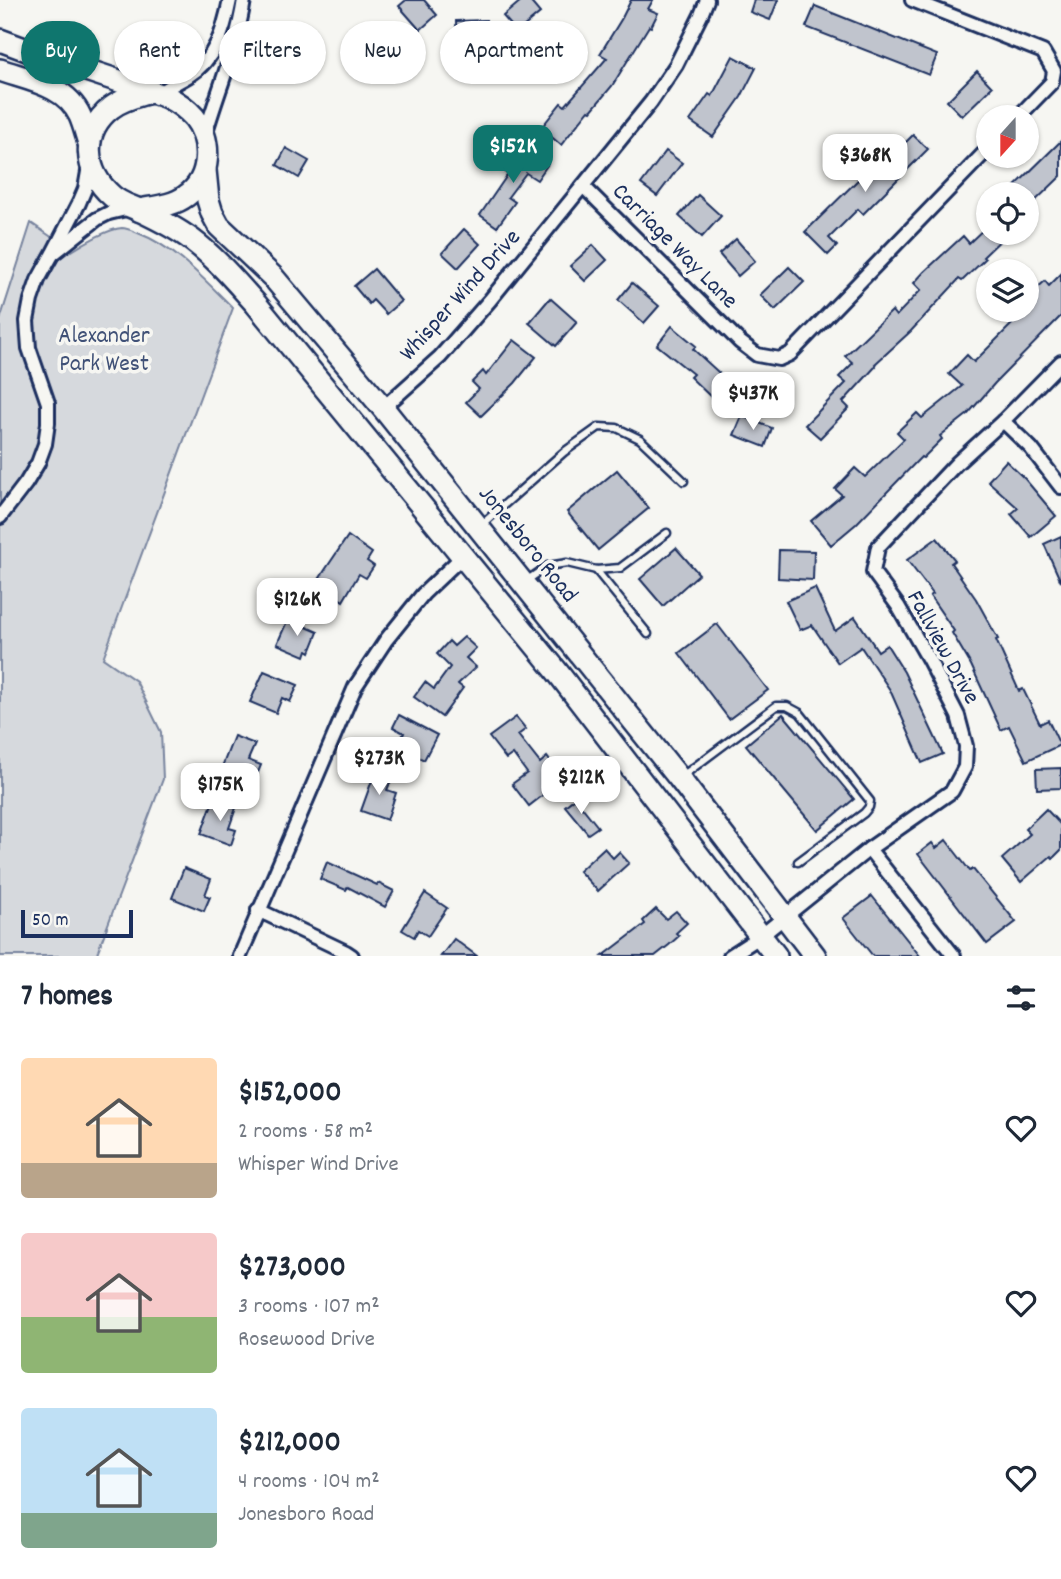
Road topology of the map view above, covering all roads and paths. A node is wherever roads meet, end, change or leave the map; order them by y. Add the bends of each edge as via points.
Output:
1 (230, 0) edge
2 (244, 0) edge
3 (707, 0) edge
4 (912, 0) edge
5 (0, 40) edge
6 (0, 70) edge
7 (155, 93) junction
8 (1030, 105) edge
9 (205, 136) junction
10 (90, 151) junction
11 (976, 161) edge
12 (205, 170) junction
13 (583, 187) junction
14 (136, 209) junction
15 (53, 253) junction
16 (1061, 362) edge
17 (383, 408) junction
18 (1003, 421) junction
19 (684, 481) dead end
20 (1061, 487) edge
21 (0, 517) edge
22 (478, 527) junction
23 (667, 533) dead end
24 (463, 556) junction
25 (596, 570) junction
26 (523, 583) junction
27 (648, 634) dead end
28 (679, 778) junction
29 (869, 849) junction
30 (798, 862) dead end
31 (258, 910) junction
32 (785, 916) junction
33 (761, 936) junction
34 (240, 956) edge
35 (352, 956) edge
36 (730, 956) edge
37 (776, 956) edge
38 (815, 956) edge
39 (954, 956) edge

1 - 7 street via 214,51 188,76
2 - 9 street
3 - 13 street, Whisper Wind Drive via 676,65 652,102
4 - 8 street via 1043,52 1054,71 1052,82
5 - 7 main road
6 - 10 main road via 46,85 68,100 79,115
7 - 9 main road via 186,109
7 - 10 main road via 110,109 96,125
9 - 12 main road
10 - 14 main road via 104,188
10 - 15 street via 85,189
11 - 13 street, Carriage Way Lane via 790,354 779,359 757,355 735,337
12 - 14 main road via 193,191 179,201
12 - 17 main road, Jonesboro Road via 208,200 219,226 273,277
13 - 17 street, Whisper Wind Drive via 440,357
14 - 15 street via 97,219
14 - 24 main road via 168,224 228,273
15 - 21 street via 38,280 27,321 29,348 48,403 45,444 26,483
16 - 18 street, Fallview Drive
17 - 22 main road, Jonesboro Road
18 - 20 street
18 - 29 street, Fallview Drive via 878,547 873,572 929,660 958,716 966,746 965,767 952,790
19 - 22 lane via 640,439 617,428 599,427
22 - 26 main road, Jonesboro Road
23 - 25 lane via 620,568
24 - 31 street via 423,594 355,687
24 - 33 main road
25 - 26 lane via 567,563 548,566
25 - 27 lane
26 - 28 main road, Jonesboro Road
28 - 30 lane via 776,706 800,713 870,801 864,813
28 - 32 main road, Jonesboro Road
29 - 32 street, Fallview Drive
29 - 39 street
31 - 34 street
31 - 35 street
32 - 33 street, Fallview Drive
32 - 38 main road, Jonesboro Road
33 - 36 street, Fallview Drive
33 - 37 main road

